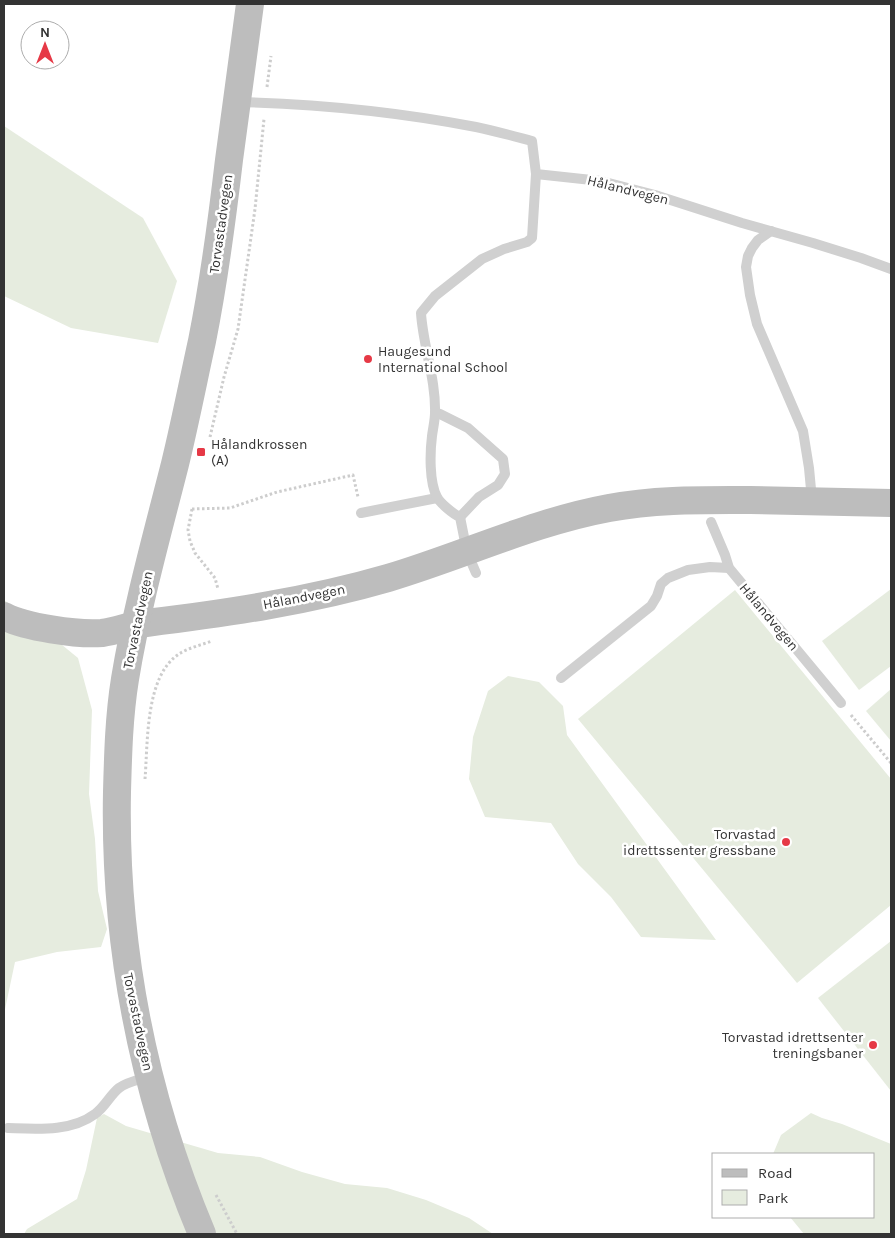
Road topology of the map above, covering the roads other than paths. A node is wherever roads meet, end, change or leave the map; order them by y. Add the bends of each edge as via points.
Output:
1 (250, 4) edge
2 (237, 102) junction
3 (536, 174) junction
4 (771, 231) junction
5 (891, 269) edge
6 (435, 413) junction
7 (437, 498) junction
8 (812, 501) junction
9 (891, 503) edge
10 (361, 513) road end
11 (460, 517) junction
12 (711, 522) dead end
13 (472, 562) junction
14 (729, 568) junction
15 (4, 616) edge
16 (136, 624) junction
17 (561, 678) dead end
18 (841, 703) road end
19 (149, 1077) junction
20 (8, 1128) dead end
21 (202, 1234) edge

1 - 2 main road, Torvastadvegen
2 - 3 lane via 374,111 477,128 532,141
2 - 16 main road, Torvastadvegen via 202,338
3 - 4 lane, Hålandvegen via 600,181
3 - 6 lane via 532,238 482,259 435,296 421,313
4 - 5 lane, Hålandvegen
4 - 8 lane via 752,248 746,262 747,277 757,324 803,431
6 - 7 lane via 431,479
6 - 11 lane via 468,428 503,459 505,474 498,485
7 - 10 lane
7 - 11 lane
8 - 9 main road, Hålandvegen
8 - 13 main road, Hålandvegen via 680,500 610,508 545,524
11 - 13 lane
12 - 14 lane, Hålandvegen
13 - 16 main road, Hålandvegen via 419,569 301,600
14 - 17 lane via 688,570 668,578 661,584 651,606
14 - 18 lane, Hålandvegen
15 - 16 main road, Hålandvegen via 47,629 86,633 103,633
16 - 19 main road, Torvastadvegen via 121,714 116,835 128,973
19 - 20 lane via 119,1088 96,1114 77,1124
19 - 21 main road, Torvastadvegen via 176,1168

